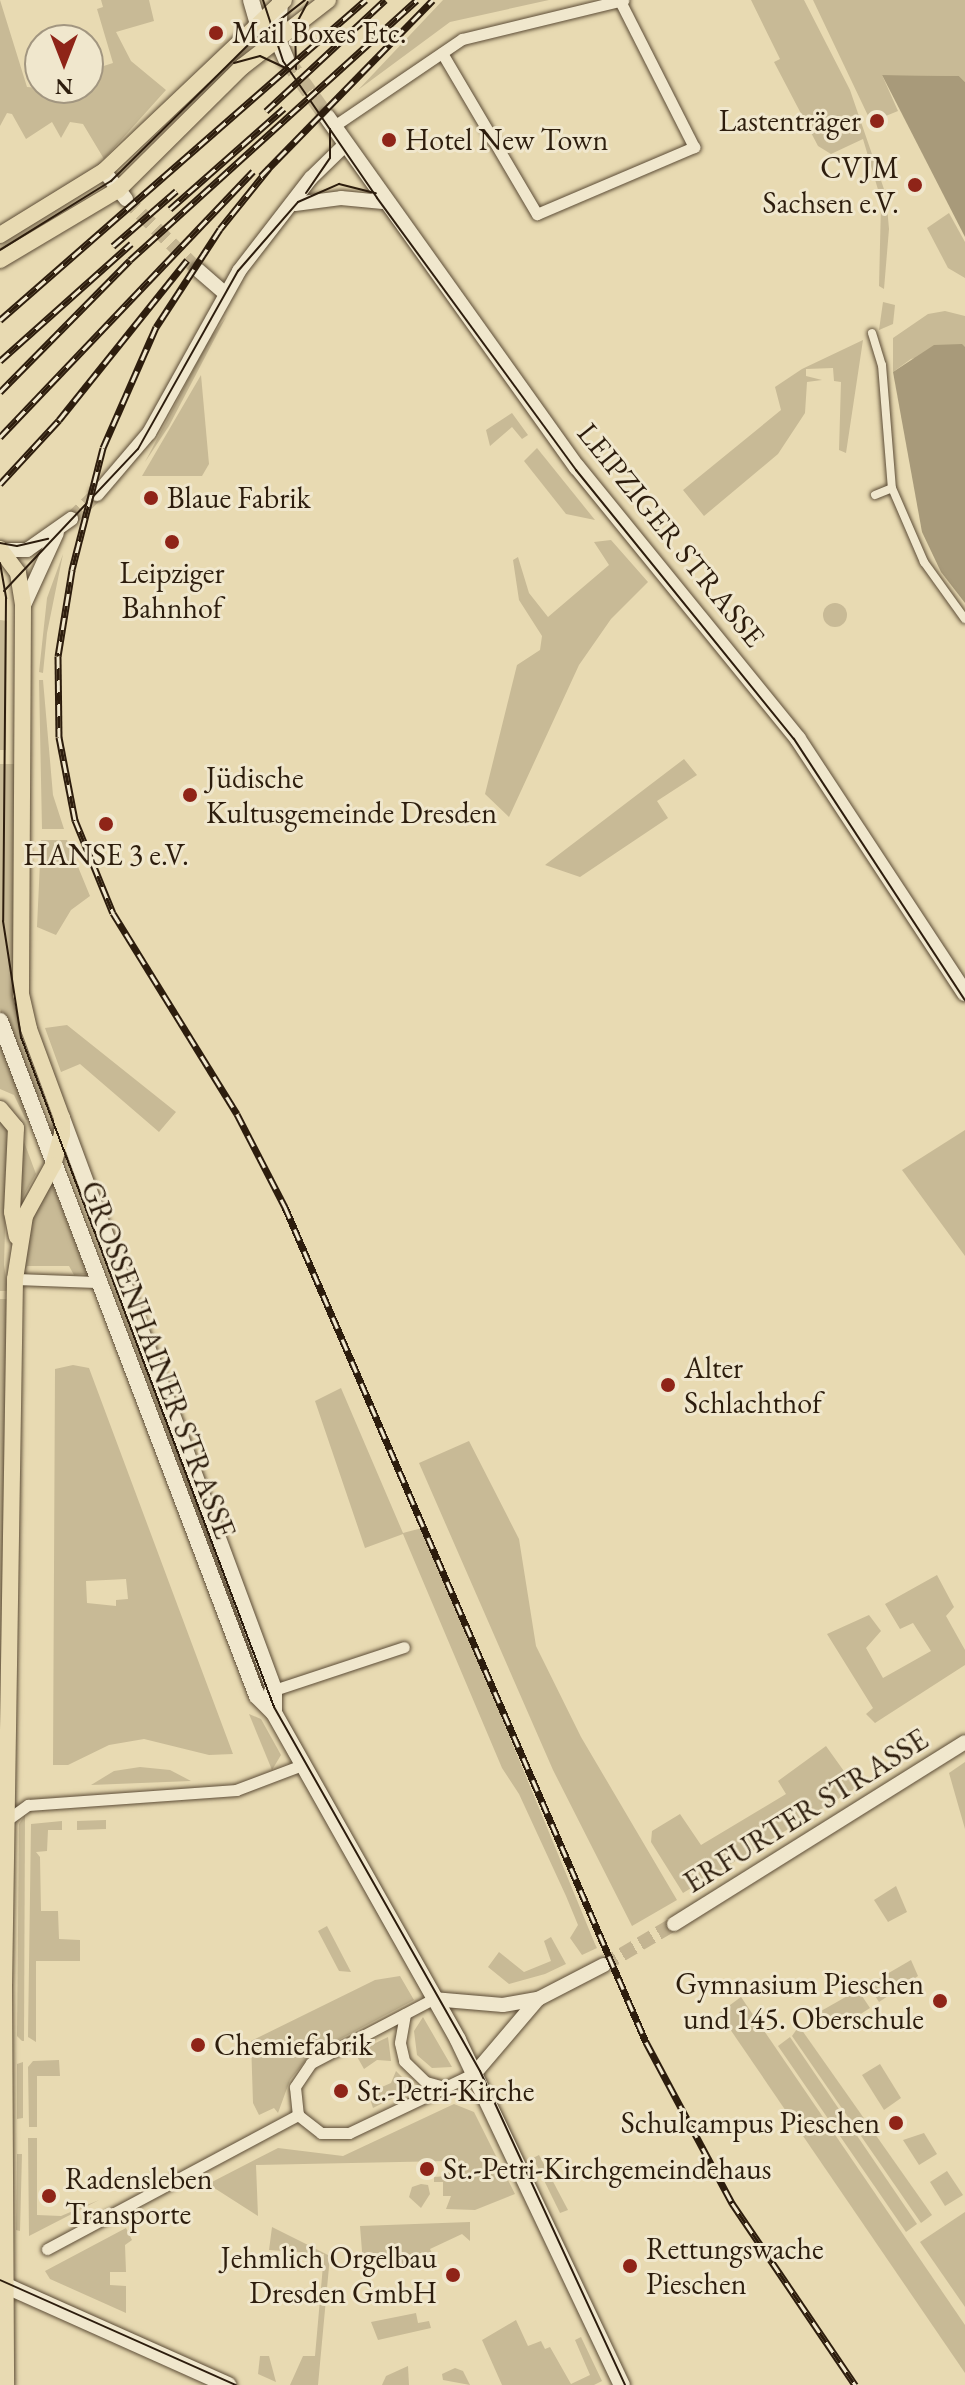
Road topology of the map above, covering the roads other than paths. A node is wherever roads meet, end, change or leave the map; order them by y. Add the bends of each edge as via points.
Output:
1 (251, 0) edge
2 (328, 0) edge
3 (621, 0) edge
4 (282, 1) edge
5 (257, 21) junction
6 (278, 40) junction
7 (442, 53) junction
8 (286, 59) tunnel mouth
9 (330, 121) joint
10 (346, 144) junction
11 (104, 171) junction
12 (122, 194) junction
13 (383, 202) junction
14 (295, 204) junction
15 (0, 235) edge
16 (0, 260) edge
17 (198, 270) tunnel mouth
18 (224, 293) junction
19 (872, 333) dead end
20 (892, 488) junction
21 (97, 494) tunnel mouth
22 (875, 495) dead end
23 (71, 519) tunnel mouth
24 (57, 533) junction
25 (4, 559) edge
26 (23, 606) junction
27 (965, 619) edge
28 (965, 993) edge
29 (0, 1021) edge
30 (0, 1109) edge
31 (62, 1118) junction
32 (53, 1165) junction
33 (17, 1239) junction
34 (15, 1279) junction
35 (97, 1282) junction
36 (404, 1647) dead end
37 (274, 1689) junction
38 (257, 1696) junction
39 (274, 1713) junction
40 (965, 1742) edge
41 (302, 1765) junction
42 (3, 1818) edge
43 (674, 1924) tunnel mouth
44 (604, 1965) tunnel mouth
45 (433, 1999) junction
46 (538, 1999) junction
47 (405, 2014) junction
48 (475, 2073) junction
49 (440, 2086) junction
50 (298, 2115) junction
51 (47, 2249) dead end
52 (4, 2285) edge
53 (6, 2385) edge
54 (228, 2385) edge
55 (622, 2385) edge

1 - 5 main road
2 - 6 main road
3 - 7 street via 462,39
3 - 7 street via 694,147 537,214
4 - 5 main road
4 - 6 main road
5 - 6 main road
5 - 11 main road
6 - 8 main road
6 - 12 main road via 242,67
7 - 9 street
9 - 10 main road, LEIPZIGER STRASSE
10 - 13 main road, LEIPZIGER STRASSE
10 - 14 street via 311,178
11 - 12 street
11 - 15 main road
12 - 16 main road
13 - 14 street via 341,198
13 - 28 main road, LEIPZIGER STRASSE via 577,467 798,739
14 - 18 street
17 - 18 street
18 - 21 street via 149,433
19 - 20 street via 882,365
20 - 22 street
20 - 27 street via 921,564
23 - 24 street
24 - 25 street
24 - 26 street
25 - 26 main road
26 - 31 main road via 21,994
29 - 32 main road, GROSSENHAINER STRASSE
30 - 33 main road via 16,1128 12,1212
31 - 32 main road
31 - 37 main road, GROSSENHAINER STRASSE
32 - 33 main road
32 - 35 main road, GROSSENHAINER STRASSE
33 - 34 main road
34 - 35 street
34 - 42 main road
35 - 38 main road, GROSSENHAINER STRASSE
36 - 37 street
37 - 38 street
37 - 39 main road, GROSSENHAINER STRASSE
38 - 39 main road, GROSSENHAINER STRASSE
39 - 41 main road, GROSSENHAINER STRASSE
40 - 43 street, ERFURTER STRASSE
41 - 42 street via 236,1790 28,1805
41 - 45 main road, GROSSENHAINER STRASSE
42 - 52 main road
44 - 46 street
45 - 46 street via 503,2005
45 - 47 street
45 - 48 main road, GROSSENHAINER STRASSE
46 - 48 street
47 - 49 street via 400,2043 404,2061 426,2082
47 - 50 street via 311,2063 295,2087
48 - 49 street
48 - 55 main road
49 - 50 street via 349,2133 321,2133
50 - 51 street
52 - 53 main road
52 - 54 main road

